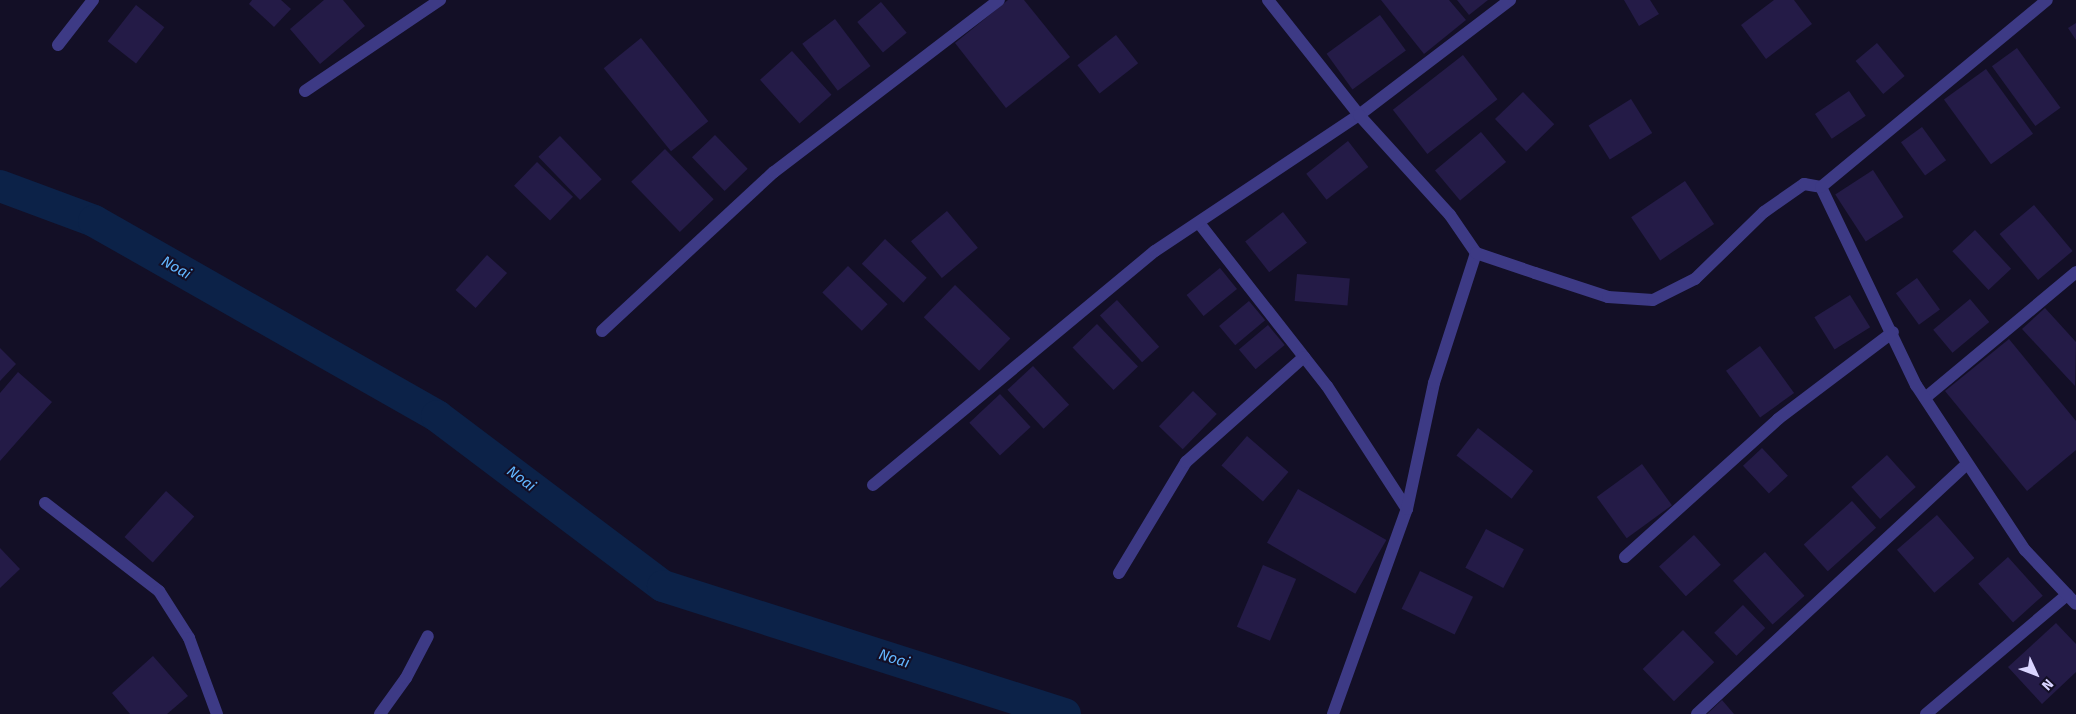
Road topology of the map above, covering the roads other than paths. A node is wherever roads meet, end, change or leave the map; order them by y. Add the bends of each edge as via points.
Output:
1 (93, 0) edge
2 (440, 0) edge
3 (998, 0) edge
4 (1268, 0) edge
5 (1510, 0) edge
6 (2047, 0) edge
7 (58, 45) dead end
8 (305, 91) dead end
9 (1359, 115) junction
10 (1822, 187) junction
11 (1199, 223) junction
12 (1476, 253) junction
13 (2076, 272) edge
14 (602, 331) dead end
15 (1893, 332) junction
16 (1304, 357) junction
17 (1924, 398) junction
18 (1967, 464) junction
19 (873, 485) dead end
20 (45, 503) dead end
21 (1407, 509) junction
22 (1625, 557) dead end
23 (1118, 573) dead end
24 (2072, 599) edge
25 (428, 636) dead end
26 (218, 714) edge
27 (380, 714) edge
28 (1333, 714) edge
29 (1696, 714) edge
30 (1926, 714) edge

1 - 7 street
2 - 8 street
3 - 14 street via 774,172
4 - 9 street
5 - 9 street
6 - 10 street
9 - 11 street
9 - 12 street via 1450,216
10 - 12 street via 1804,184 1764,212 1694,279 1653,300 1608,297
10 - 15 street
11 - 16 street
11 - 19 street via 1155,251
12 - 21 street via 1434,383
13 - 17 street
15 - 17 street
15 - 22 street via 1778,419
16 - 21 street
16 - 23 street via 1186,462
17 - 18 street
18 - 24 street via 2025,550
18 - 29 street
20 - 26 street via 158,591 189,638
21 - 28 street
24 - 30 street
25 - 27 street via 406,678

